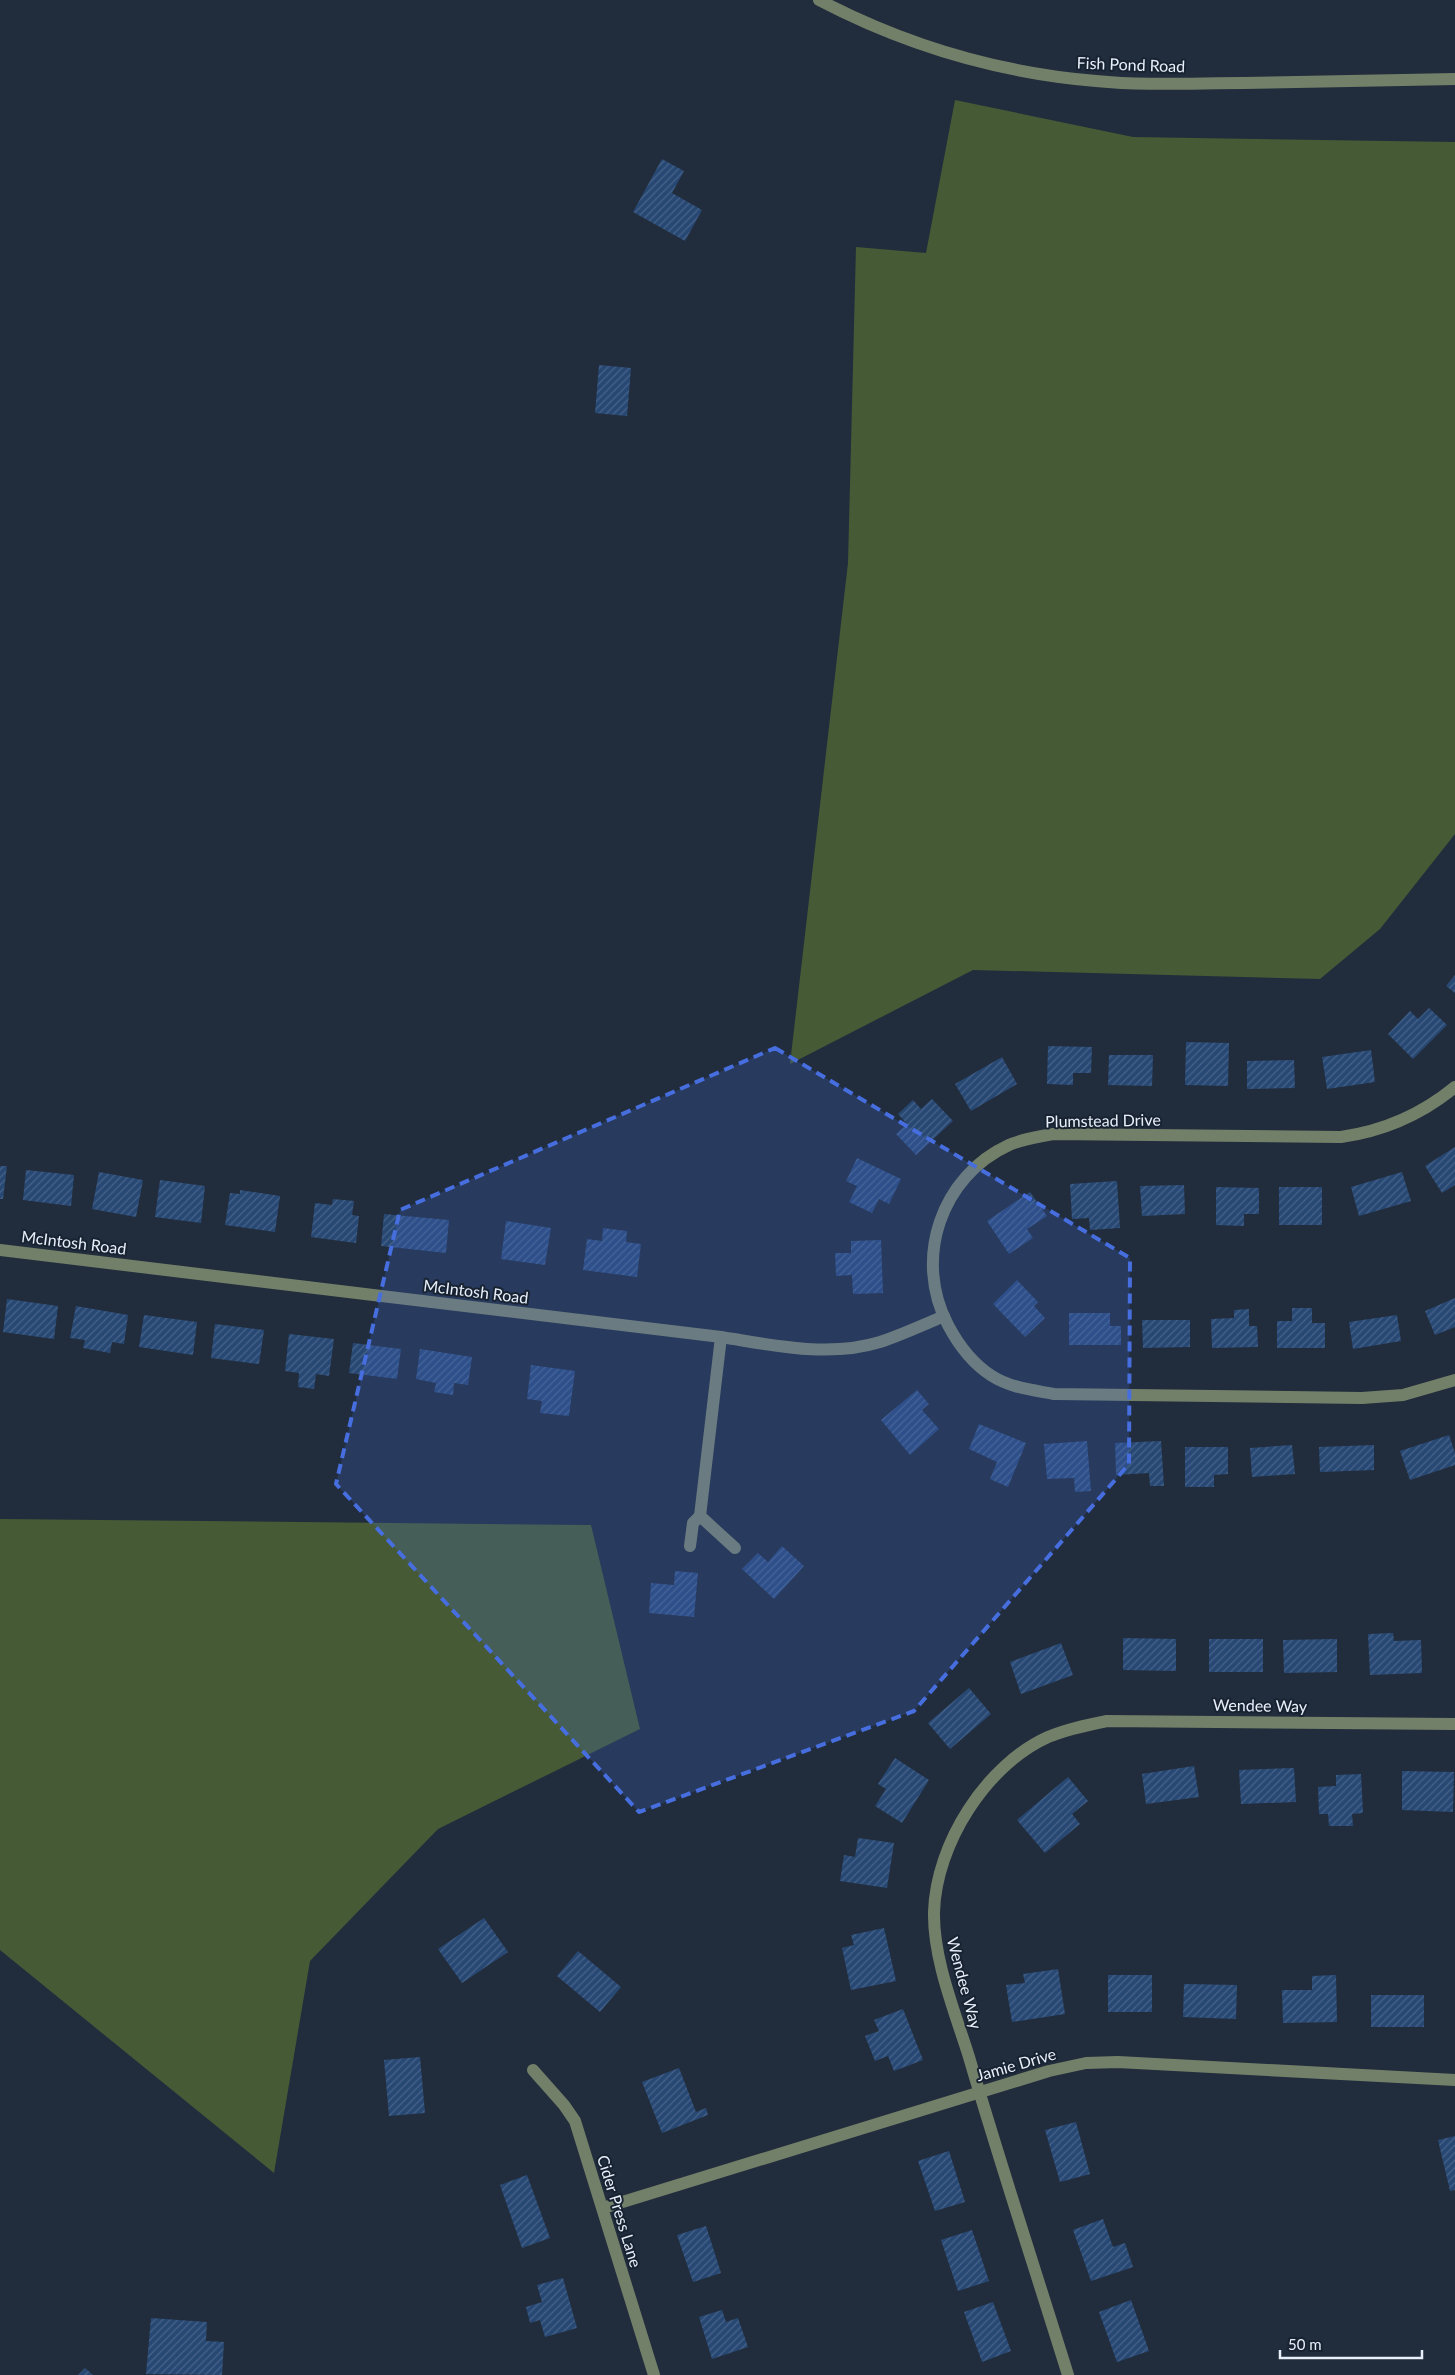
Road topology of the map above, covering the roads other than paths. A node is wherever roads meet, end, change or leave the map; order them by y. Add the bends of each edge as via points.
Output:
1 (819, 0) edge
2 (1455, 79) edge
3 (1455, 1087) edge
4 (0, 1250) edge
5 (944, 1316) junction
6 (721, 1336) junction
7 (1455, 1380) edge
8 (700, 1516) junction
9 (690, 1546) dead end
10 (735, 1548) dead end
11 (1455, 1724) edge
12 (532, 2070) dead end
13 (1455, 2080) edge
14 (979, 2091) junction
15 (603, 2208) junction
16 (654, 2375) edge
17 (1068, 2375) edge

1 - 2 street, Fish Pond Road via 915,42 969,59 1060,77 1131,83
3 - 5 street, Plumstead Drive via 1403,1120 1369,1132 1341,1137 1053,1134 1009,1145 961,1182 941,1215 932,1253 936,1294
4 - 6 street, McIntosh Road
5 - 6 street, McIntosh Road via 880,1342 847,1348 811,1350
5 - 7 street, Plumstead Drive via 965,1351 992,1376 1010,1385 1054,1394 1362,1398 1403,1395
6 - 8 street
8 - 9 street via 693,1523
8 - 10 street
11 - 14 street, Wendee Way via 1107,1721 1048,1737 1012,1759 981,1791 959,1827 943,1866 934,1910 939,1958
12 - 15 street, Cider Press Lane via 575,2121
13 - 14 street, Jamie Drive via 1099,2061
14 - 15 street, Jamie Drive
14 - 17 street, Wendee Way
15 - 16 street, Cider Press Lane

